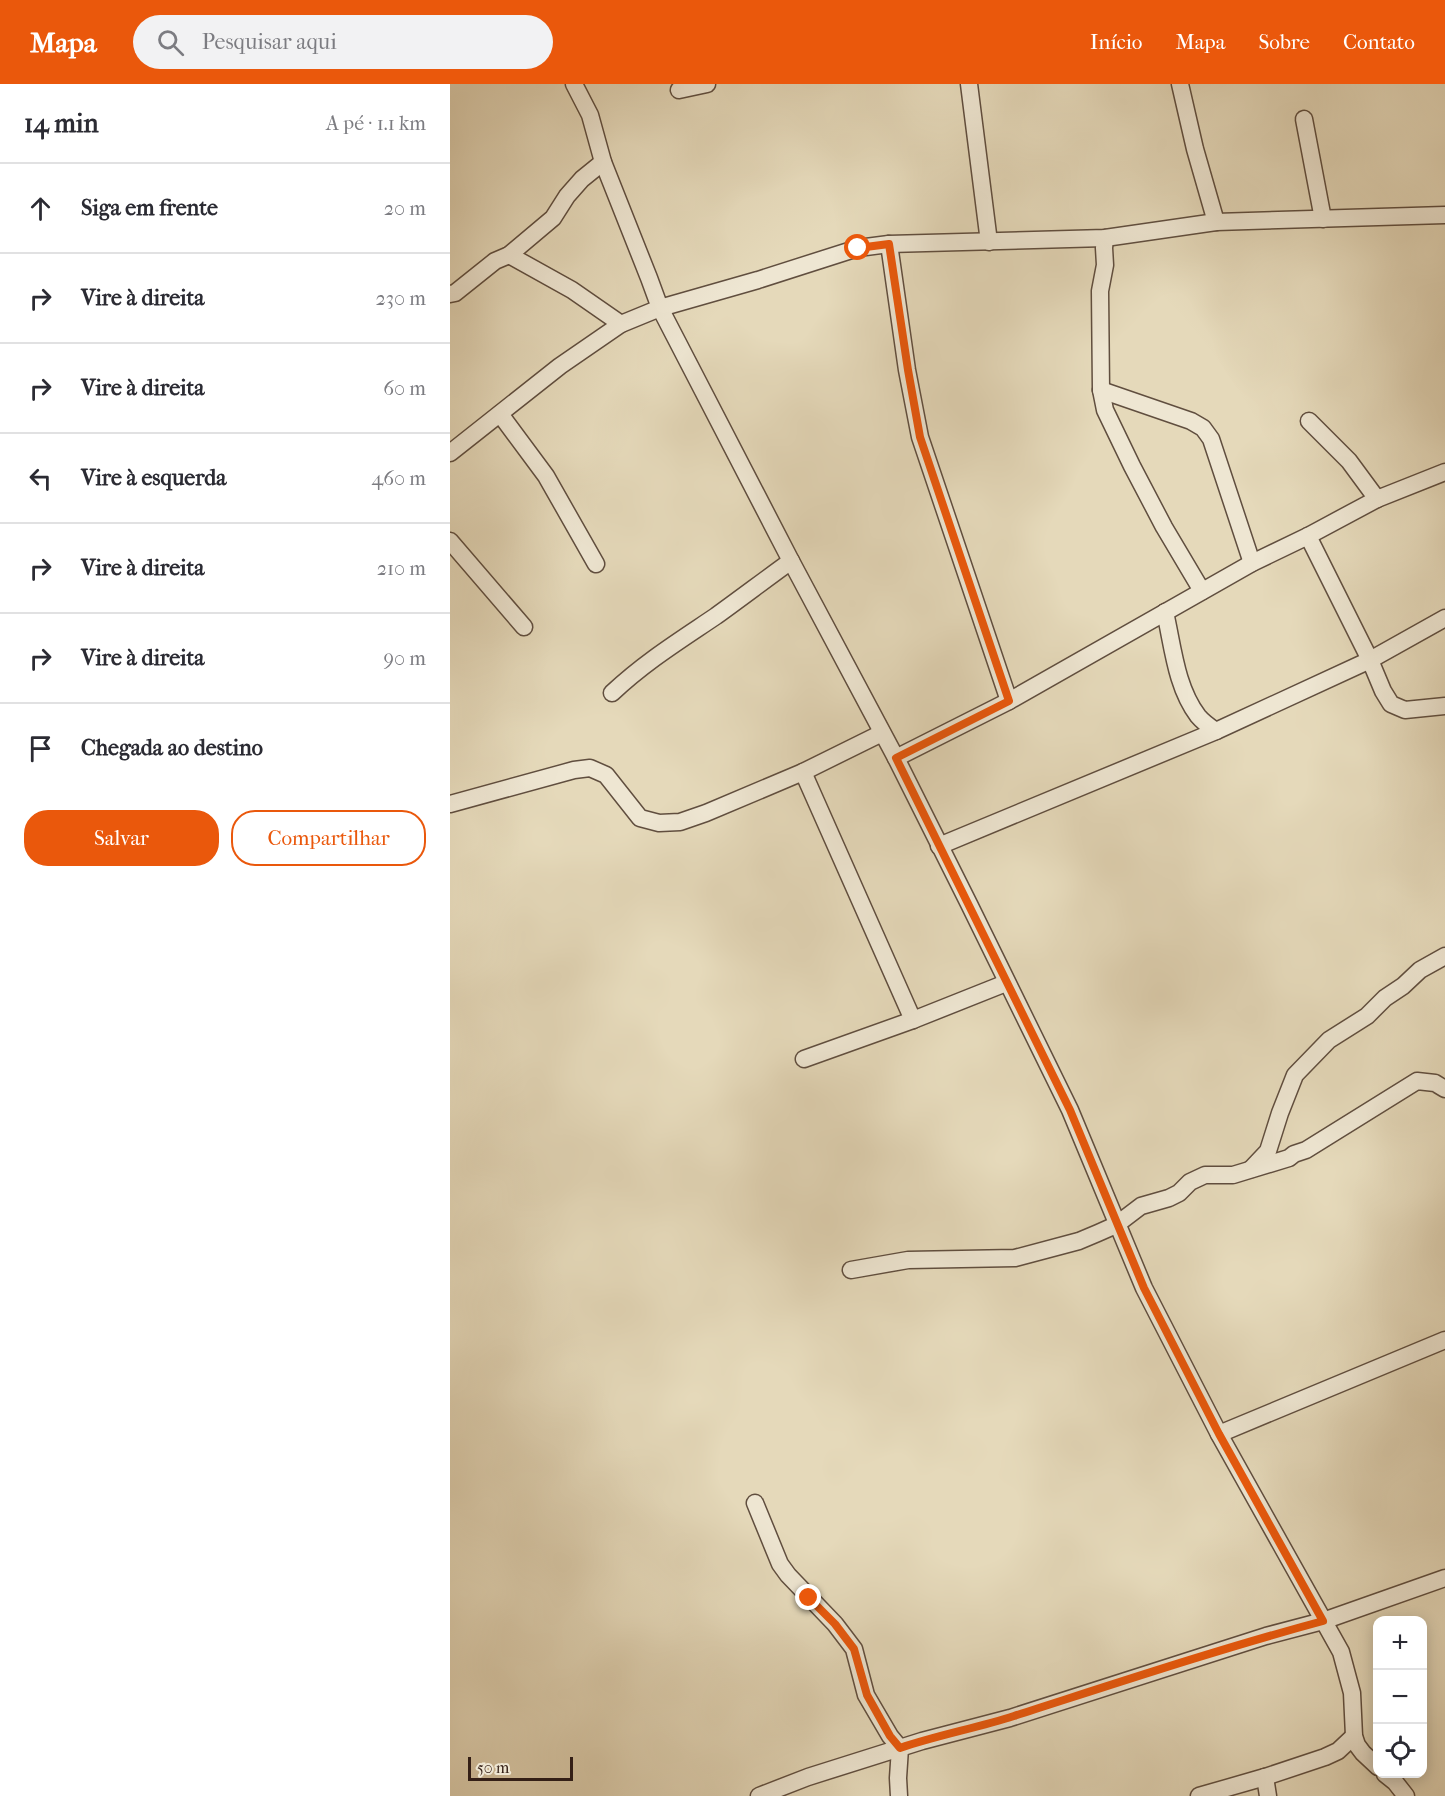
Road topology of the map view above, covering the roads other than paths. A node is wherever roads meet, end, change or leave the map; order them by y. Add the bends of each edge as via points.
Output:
1 (574, 84) edge
2 (707, 84) edge
3 (969, 84) edge
4 (1180, 84) edge
5 (679, 90) dead end
6 (1304, 119) dead end
7 (603, 162) junction
8 (1445, 215) edge
9 (1323, 219) junction
10 (1216, 222) junction
11 (1105, 238) junction
12 (989, 242) junction
13 (889, 244) junction
14 (509, 255) junction
15 (450, 294) edge
16 (660, 308) junction
17 (621, 324) junction
18 (1101, 390) junction
19 (500, 414) junction
20 (1309, 421) dead end
21 (450, 453) edge
22 (1445, 472) edge
23 (1377, 499) junction
24 (1308, 536) junction
25 (450, 541) edge
26 (791, 561) junction
27 (1252, 563) junction
28 (596, 564) dead end
29 (1202, 591) junction
30 (1165, 612) junction
31 (1445, 618) edge
32 (524, 627) dead end
33 (1370, 660) junction
34 (612, 693) dead end
35 (1009, 701) junction
36 (1445, 706) edge
37 (1216, 731) junction
38 (882, 733) junction
39 (896, 758) junction
40 (803, 772) junction
41 (450, 804) edge
42 (939, 846) junction
43 (1445, 956) edge
44 (1006, 983) junction
45 (913, 1020) junction
46 (804, 1059) dead end
47 (1445, 1089) edge
48 (1251, 1170) junction
49 (1116, 1225) junction
50 (851, 1270) dead end
51 (1445, 1340) edge
52 (1219, 1434) junction
53 (755, 1503) dead end
54 (1445, 1578) edge
55 (1323, 1621) junction
56 (1354, 1736) junction
57 (900, 1748) junction
58 (1373, 1763) edge
59 (1265, 1777) junction
60 (1391, 1778) edge
61 (759, 1796) edge
62 (899, 1796) edge
63 (1199, 1796) edge
64 (1268, 1796) edge
65 (1406, 1796) edge

1 - 7 street via 590,115
2 - 5 street
3 - 12 street
4 - 10 street
6 - 9 street
7 - 14 street via 582,179 553,218
7 - 16 street
8 - 9 street
9 - 10 street
10 - 11 street
11 - 12 street
11 - 18 street via 1100,291
12 - 13 street
13 - 16 street via 858,248
13 - 35 street via 920,437
14 - 15 street
14 - 17 street via 573,290
16 - 17 street
16 - 26 street
17 - 19 street
18 - 27 street via 1203,428 1211,438
18 - 29 street via 1105,410 1132,466
19 - 21 street
19 - 28 street via 546,477
20 - 23 street via 1349,461
22 - 23 street
23 - 24 street
24 - 27 street
24 - 33 street
25 - 32 street
26 - 34 street via 658,654
26 - 38 street
27 - 29 street
29 - 30 street
30 - 35 street
30 - 37 street via 1179,678 1189,701
31 - 33 street
33 - 36 street via 1391,704 1405,710
33 - 37 street
35 - 39 street
37 - 42 street
38 - 39 street
38 - 40 street
39 - 42 street
40 - 41 street via 680,822 659,823 640,818 606,775 590,768
40 - 45 street
42 - 44 street
43 - 48 street via 1420,970 1367,1016 1329,1040 1295,1075 1268,1150
44 - 45 street
44 - 49 street via 1070,1110
45 - 46 street
47 - 48 street via 1417,1080 1306,1150
48 - 49 street via 1233,1175 1205,1175 1168,1198 1141,1206
49 - 50 street via 1079,1241 1015,1258 908,1260
49 - 52 street
51 - 52 street
52 - 55 street
53 - 57 street via 780,1564 854,1649 867,1695
54 - 55 street
55 - 56 street via 1341,1652 1353,1693
55 - 57 street
56 - 58 street
56 - 59 street via 1332,1754
57 - 61 street
57 - 62 street
59 - 63 street
59 - 64 street
60 - 65 street

